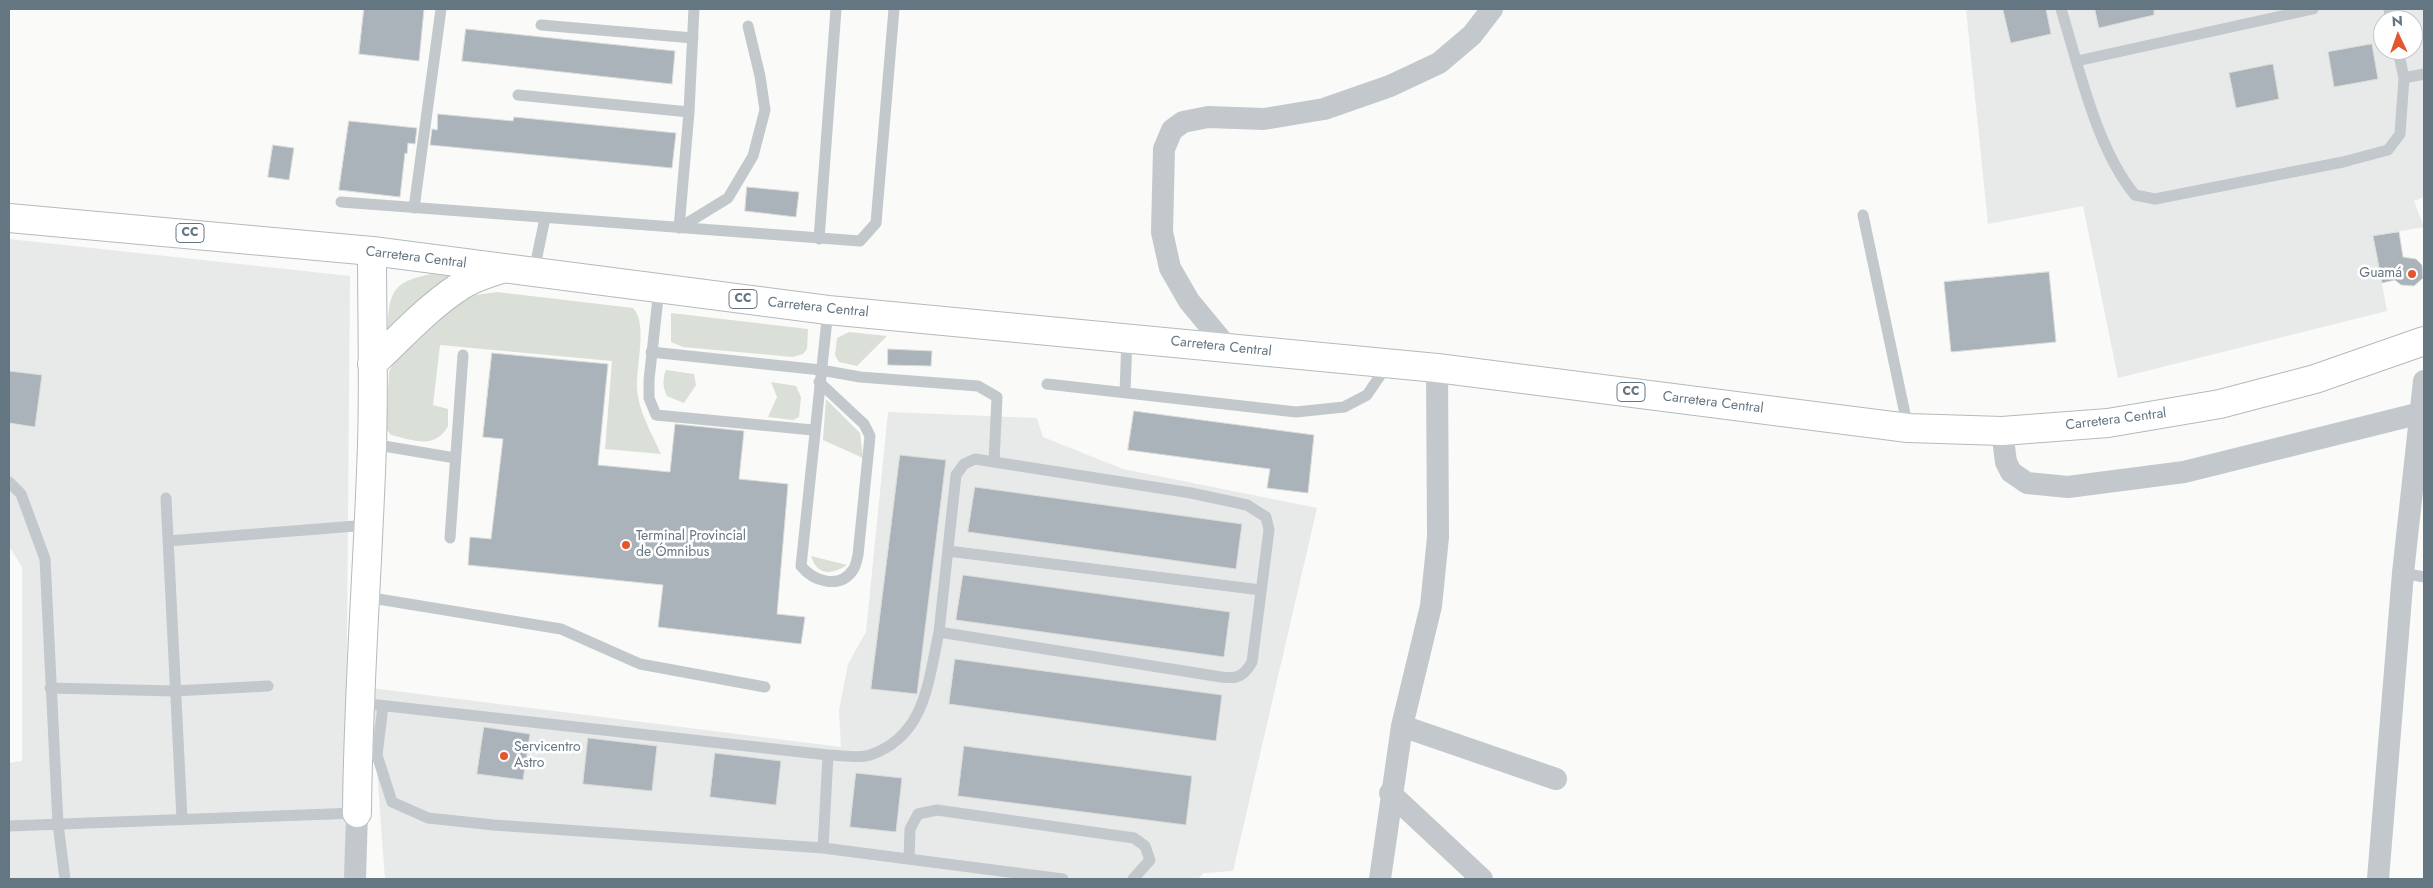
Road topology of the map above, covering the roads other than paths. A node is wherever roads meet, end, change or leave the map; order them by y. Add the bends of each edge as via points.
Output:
1 (441, 9) edge
2 (694, 9) edge
3 (836, 9) edge
4 (894, 9) edge
5 (1492, 9) edge
6 (2061, 9) edge
7 (2313, 9) edge
8 (541, 25) dead end
9 (748, 26) dead end
10 (693, 38) junction
11 (2400, 60) edge
12 (2077, 61) junction
13 (2424, 74) edge
14 (2404, 78) junction
15 (518, 95) dead end
16 (689, 112) junction
17 (341, 202) dead end
18 (414, 208) junction
19 (1862, 215) dead end
20 (9, 218) edge
21 (545, 218) junction
22 (679, 228) junction
23 (818, 239) junction
24 (372, 251) junction
25 (502, 269) junction
26 (534, 271) junction
27 (659, 289) junction
28 (828, 310) junction
29 (1127, 337) junction
30 (2424, 341) edge
31 (1227, 347) junction
32 (651, 352) junction
33 (463, 355) dead end
34 (372, 364) junction
35 (1388, 364) junction
36 (1437, 368) junction
37 (820, 376) junction
38 (2424, 380) edge
39 (1047, 384) dead end
40 (1125, 393) junction
41 (2421, 413) junction
42 (1908, 428) junction
43 (814, 430) junction
44 (2002, 431) junction
45 (372, 444) junction
46 (455, 458) junction
47 (994, 462) junction
48 (9, 482) edge
49 (166, 498) dead end
50 (368, 525) junction
51 (450, 538) dead end
52 (168, 541) junction
53 (948, 551) junction
54 (2414, 575) edge
55 (1261, 590) junction
56 (366, 597) junction
57 (939, 632) junction
58 (268, 686) dead end
59 (765, 687) dead end
60 (50, 688) junction
61 (174, 691) junction
62 (371, 704) junction
63 (1402, 726) junction
64 (828, 755) junction
65 (1556, 779) dead end
66 (1390, 793) junction
67 (357, 813) junction
68 (182, 819) junction
69 (58, 824) junction
70 (9, 826) edge
71 (823, 848) junction
72 (908, 859) junction
73 (65, 879) edge
74 (355, 879) edge
75 (1063, 879) edge
76 (1133, 879) edge
77 (1380, 879) edge
78 (1482, 879) edge
79 (2378, 879) edge

1 - 18 lane
2 - 10 lane
3 - 23 lane
4 - 23 lane via 876,223 860,242
5 - 31 street via 1472,35 1439,63 1390,86 1324,109 1264,119 1208,117 1183,122 1172,130 1164,149 1162,232 1170,268 1189,301
6 - 12 lane
7 - 12 lane
8 - 10 lane
9 - 22 lane via 765,110 753,156 728,198
10 - 16 lane
11 - 14 lane
12 - 14 lane via 2100,132 2122,180 2135,195 2155,199 2388,150 2400,134
13 - 14 lane
15 - 16 lane
16 - 22 lane
17 - 18 lane
18 - 21 lane
19 - 42 lane
20 - 24 main road, Carretera Central / CC
21 - 22 lane
21 - 26 lane
22 - 23 lane
24 - 25 main road, Carretera Central / CC
24 - 34 main road
25 - 26 main road, Carretera Central / CC
25 - 34 main road via 456,288
26 - 27 main road, Carretera Central / CC
27 - 28 main road, Carretera Central / CC
27 - 32 lane
28 - 29 main road, Carretera Central / CC
28 - 37 lane
29 - 31 main road, Carretera Central / CC
29 - 40 lane
30 - 44 main road, Carretera Central / CC via 2315,379 2220,404 2108,423
31 - 35 main road, Carretera Central / CC
32 - 37 lane
32 - 43 lane via 649,398 656,415
33 - 46 lane
34 - 45 main road
35 - 36 main road, Carretera Central / CC
35 - 40 lane via 1367,395 1344,407 1296,412
36 - 42 main road, Carretera Central / CC
36 - 63 street via 1438,537 1431,606
37 - 43 lane
37 - 43 lane via 864,424 870,436 854,570 833,581 821,581 810,576 801,566
37 - 47 lane via 978,386 997,397
38 - 41 street
39 - 40 lane
41 - 44 street via 2184,472 2068,487 2027,483 2011,472 2006,462
41 - 54 street
42 - 44 main road, Carretera Central / CC
45 - 46 lane
45 - 50 main road
46 - 51 lane
47 - 53 lane via 975,459 964,464 956,475
47 - 55 lane via 1247,505 1266,516 1269,530
48 - 60 lane via 21,494 45,559
49 - 52 lane
50 - 52 lane
50 - 56 main road
52 - 61 lane
53 - 55 lane
53 - 57 lane
54 - 79 street
55 - 57 lane via 1252,662 1246,673 1232,679
56 - 59 lane via 561,629 640,664
56 - 62 main road
57 - 64 lane via 922,709 912,724 896,741 869,755
58 - 61 lane
60 - 61 lane
60 - 69 lane
61 - 68 lane
62 - 64 lane
62 - 67 main road
62 - 71 lane via 377,755 392,802 428,818 494,826
63 - 65 street
63 - 66 street
64 - 71 lane
66 - 77 street
66 - 78 street
67 - 68 lane
67 - 74 street
68 - 69 lane
69 - 70 lane
69 - 73 lane
71 - 72 lane
72 - 75 lane
72 - 76 lane via 910,829 918,814 937,810 1134,838 1145,846 1150,860

